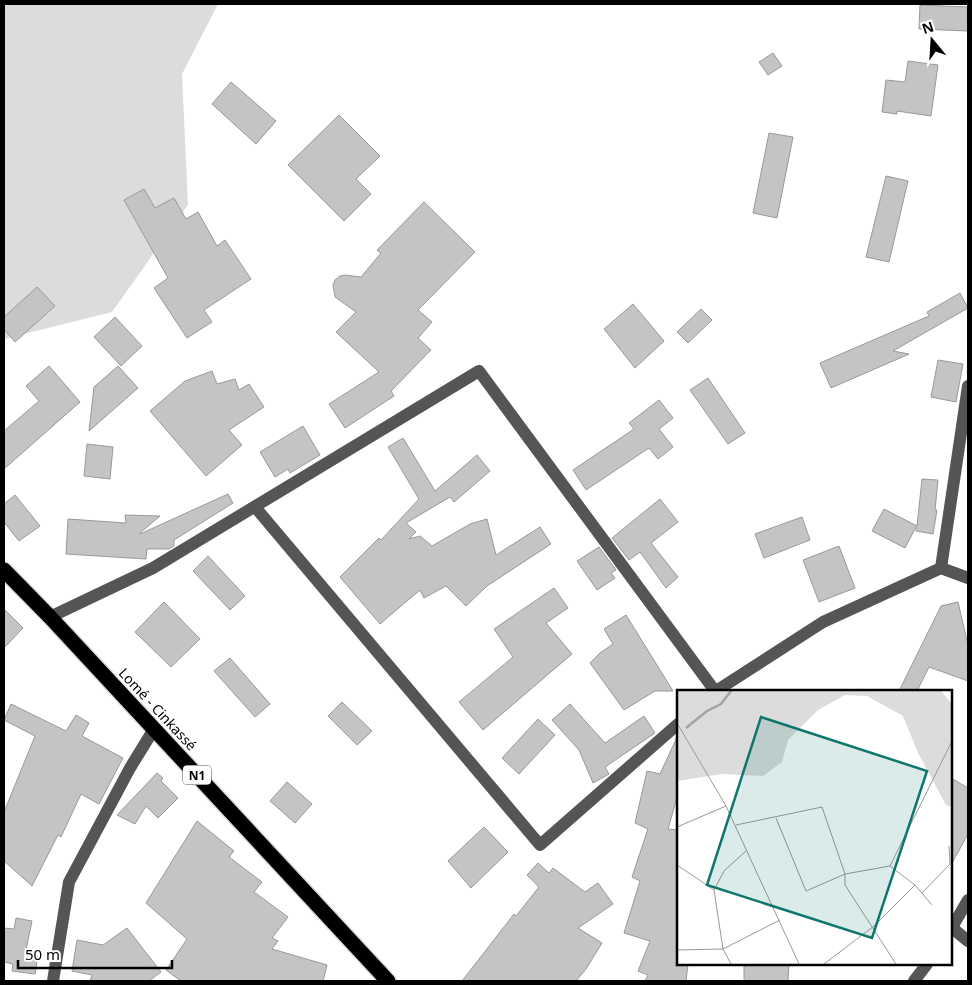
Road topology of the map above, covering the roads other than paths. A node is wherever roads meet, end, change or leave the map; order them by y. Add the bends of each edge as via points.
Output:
1 (968, 386) edge
2 (255, 507) junction
3 (941, 568) junction
4 (4, 570) edge
5 (968, 578) edge
6 (50, 617) junction
7 (715, 690) edge
8 (718, 690) edge
9 (677, 725) edge
10 (154, 729) junction
11 (968, 900) edge
12 (952, 925) edge
13 (952, 928) edge
14 (968, 940) edge
15 (925, 965) edge
16 (53, 981) edge
17 (388, 981) edge
18 (914, 981) edge

1 - 3 street
2 - 6 street via 153,568
2 - 7 street via 479,372
2 - 9 street via 540,845
3 - 5 street
3 - 8 street via 822,622
4 - 6 highway, Lomé - Cinkassé / N1
6 - 10 highway, Lomé - Cinkassé / N1
10 - 16 street via 69,882
10 - 17 highway, Lomé - Cinkassé / N1
11 - 12 street
13 - 14 street
15 - 18 street

